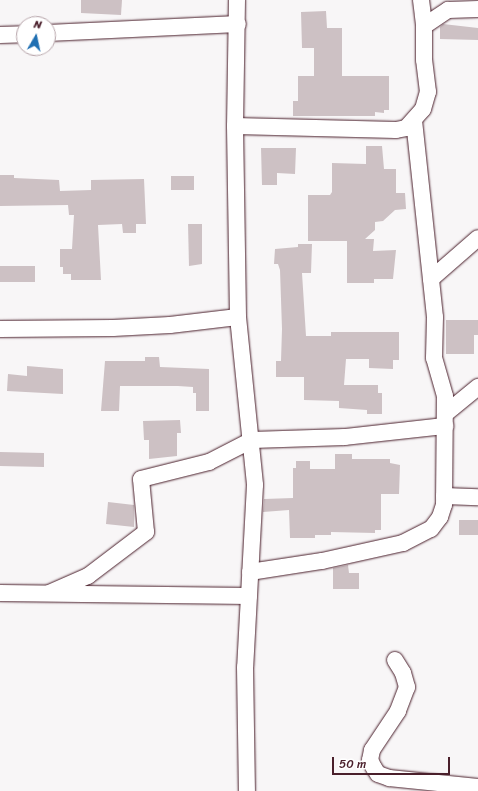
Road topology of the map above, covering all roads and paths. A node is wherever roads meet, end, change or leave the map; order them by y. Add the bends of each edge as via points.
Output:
1 (237, 0) edge
2 (421, 0) edge
3 (478, 9) edge
4 (238, 24) junction
5 (424, 26) junction
6 (56, 33) edge
7 (16, 34) edge
8 (0, 35) edge
9 (414, 121) junction
10 (235, 126) junction
11 (478, 238) edge
12 (431, 279) junction
13 (238, 317) junction
14 (0, 329) edge
15 (478, 386) edge
16 (445, 420) junction
17 (252, 440) junction
18 (444, 496) junction
19 (478, 497) edge
20 (250, 572) junction
21 (0, 593) edge
22 (49, 593) junction
23 (248, 596) junction
24 (395, 660) dead end
25 (478, 787) edge
26 (247, 791) edge

1 - 4 street
2 - 5 street
3 - 5 street via 448,10
4 - 6 street
4 - 10 street
5 - 9 street via 424,60 428,92 423,109
7 - 8 street
9 - 10 street via 406,128 396,130
9 - 12 street
10 - 13 street
11 - 12 street
12 - 16 street via 435,316 434,358 445,396
13 - 14 street via 142,327
13 - 17 street
15 - 16 street
16 - 17 street via 345,437
16 - 18 street
17 - 20 street via 255,521
17 - 22 street via 209,462 141,479 146,532 88,576
18 - 19 street
18 - 20 street via 437,524 410,541 322,561
20 - 23 street
21 - 22 street
22 - 23 street
23 - 26 street via 245,667
24 - 25 street via 403,673 407,687 398,711 372,750 370,760 374,768 378,774 389,778

